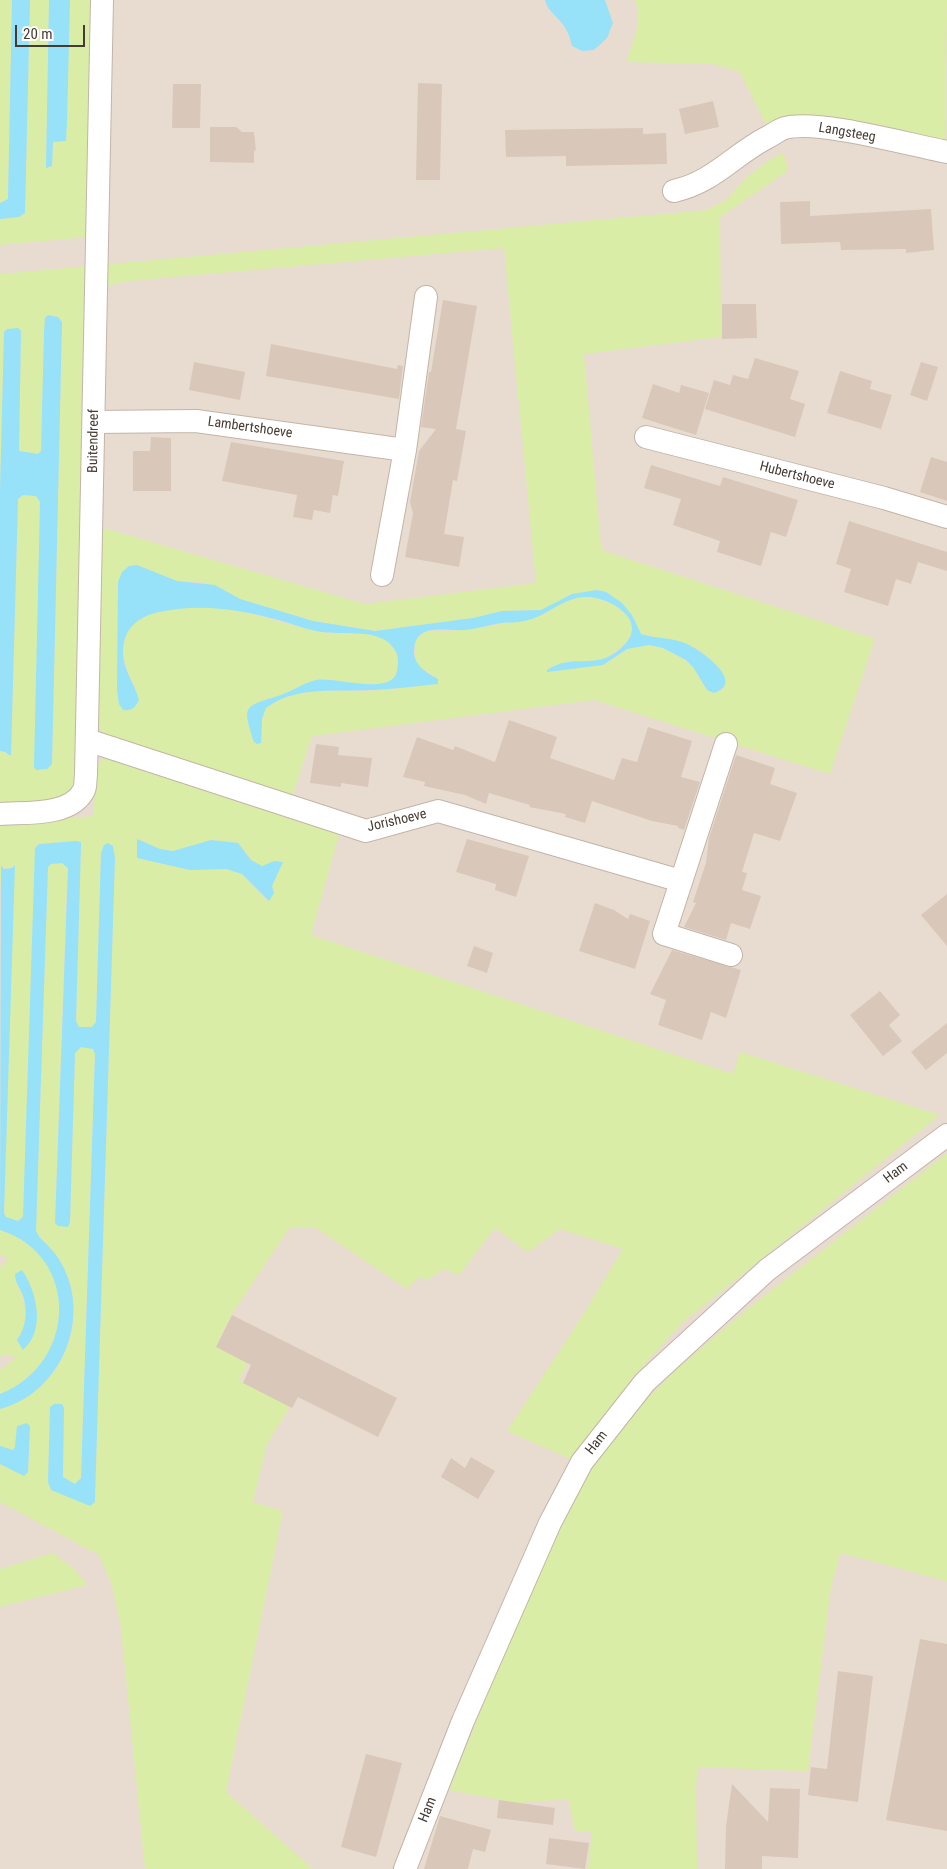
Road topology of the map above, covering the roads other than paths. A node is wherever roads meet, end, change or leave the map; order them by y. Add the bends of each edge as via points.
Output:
1 (102, 0) edge
2 (947, 152) edge
3 (674, 191) dead end
4 (426, 297) dead end
5 (94, 422) junction
6 (646, 436) dead end
7 (405, 450) junction
8 (947, 517) edge
9 (382, 575) dead end
10 (87, 740) junction
11 (726, 744) dead end
12 (0, 814) edge
13 (681, 881) junction
14 (731, 955) dead end
15 (947, 1135) edge
16 (405, 1869) edge

1 - 5 street, Buitendreef
2 - 3 street, Langsteeg via 820,126 785,128 752,145 707,179
4 - 7 street
5 - 7 street, Lambertshoeve via 196,421
5 - 10 street, Buitendreef
6 - 8 street, Hubertshoeve
7 - 9 street
10 - 12 street, Buitendreef via 84,790 70,806
10 - 13 street, Jorishoeve via 366,831 438,811
11 - 13 street
13 - 14 street via 664,934
15 - 16 street, Ham via 767,1270 645,1382 582,1462 550,1523 467,1712

